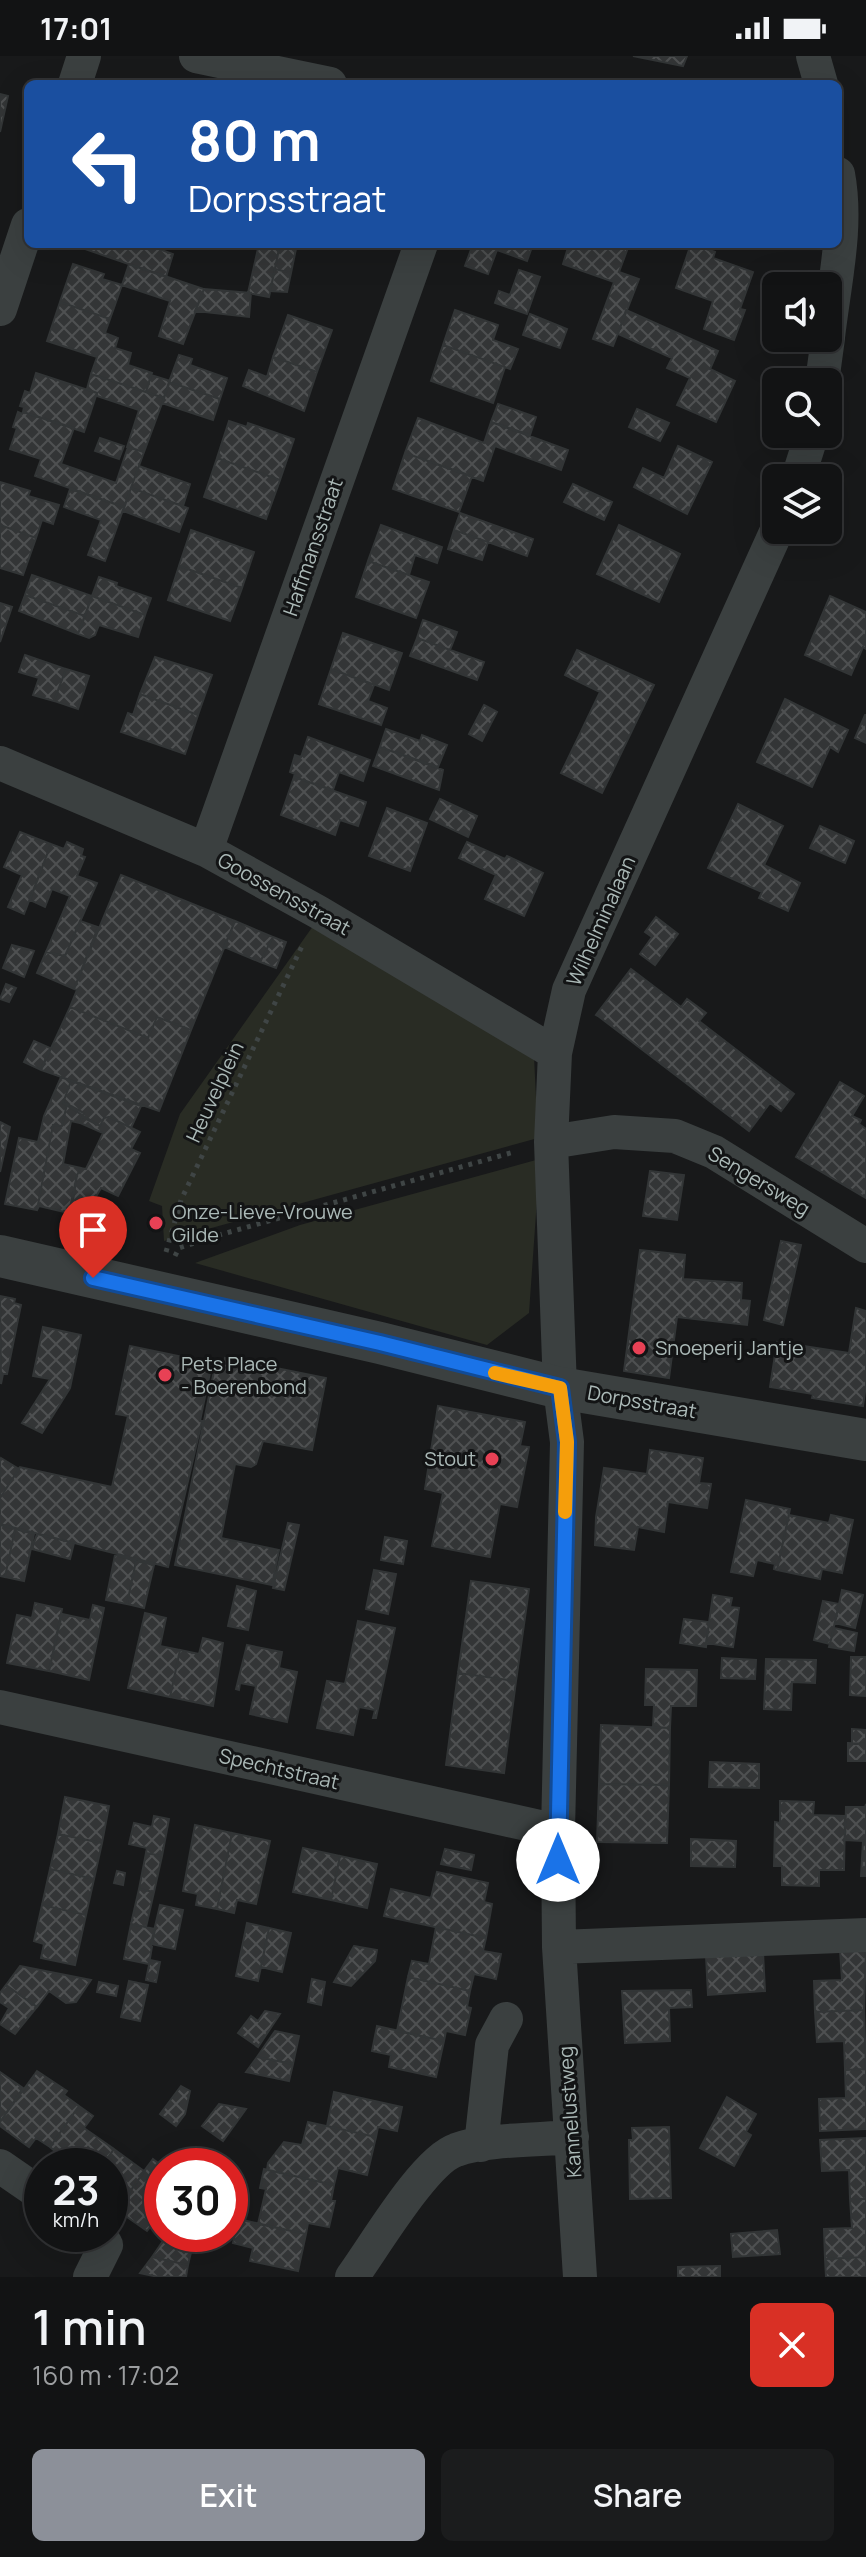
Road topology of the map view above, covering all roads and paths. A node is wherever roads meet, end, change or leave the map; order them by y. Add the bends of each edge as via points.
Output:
1 (84, 56) edge
2 (196, 56) edge
3 (813, 56) edge
4 (76, 80) edge
5 (311, 80) edge
6 (820, 80) edge
7 (842, 195) edge
8 (854, 233) edge
9 (24, 237) edge
10 (420, 248) edge
11 (842, 281) edge
12 (0, 309) edge
13 (771, 544) edge
14 (0, 763) edge
15 (206, 850) junction
16 (318, 912) junction
17 (555, 1053) junction
18 (551, 1142) junction
19 (866, 1246) edge
20 (0, 1256) edge
21 (154, 1292) junction
22 (560, 1388) junction
23 (866, 1440) edge
24 (0, 1707) edge
25 (558, 1831) junction
26 (866, 1935) edge
27 (559, 1947) junction
28 (506, 2019) dead end
29 (572, 2137) junction
30 (481, 2145) junction
31 (0, 2166) edge
32 (24, 2183) edge
33 (102, 2252) edge
34 (90, 2277) edge
35 (352, 2277) edge
36 (580, 2277) edge

1 - 4 street
2 - 5 street
3 - 6 street
7 - 8 street
8 - 11 street
9 - 12 street
10 - 15 street, Haffmansstraat
13 - 17 street, Wilhelminalaan via 569,990
14 - 15 street, Goossensstraat
15 - 16 street, Goossensstraat
16 - 17 street, Goossensstraat
16 - 21 path, Heuvelplein via 181,1200
17 - 18 street, Wilhelminalaan
18 - 19 street, Sengersweg via 614,1132 675,1136 714,1152
18 - 21 path via 179,1248
18 - 22 street, Wilhelminalaan
20 - 21 street, Dorpsstraat
21 - 22 street, Dorpsstraat
22 - 23 street, Dorpsstraat
22 - 25 street, Kannelustweg via 567,1442
24 - 25 street, Spechtstraat
25 - 27 street, Kannelustweg
26 - 27 street
27 - 29 street, Kannelustweg
28 - 30 street via 492,2045
29 - 30 street
29 - 36 street, Kannelustweg
30 - 35 street via 454,2150 430,2167
31 - 32 street
33 - 34 street

